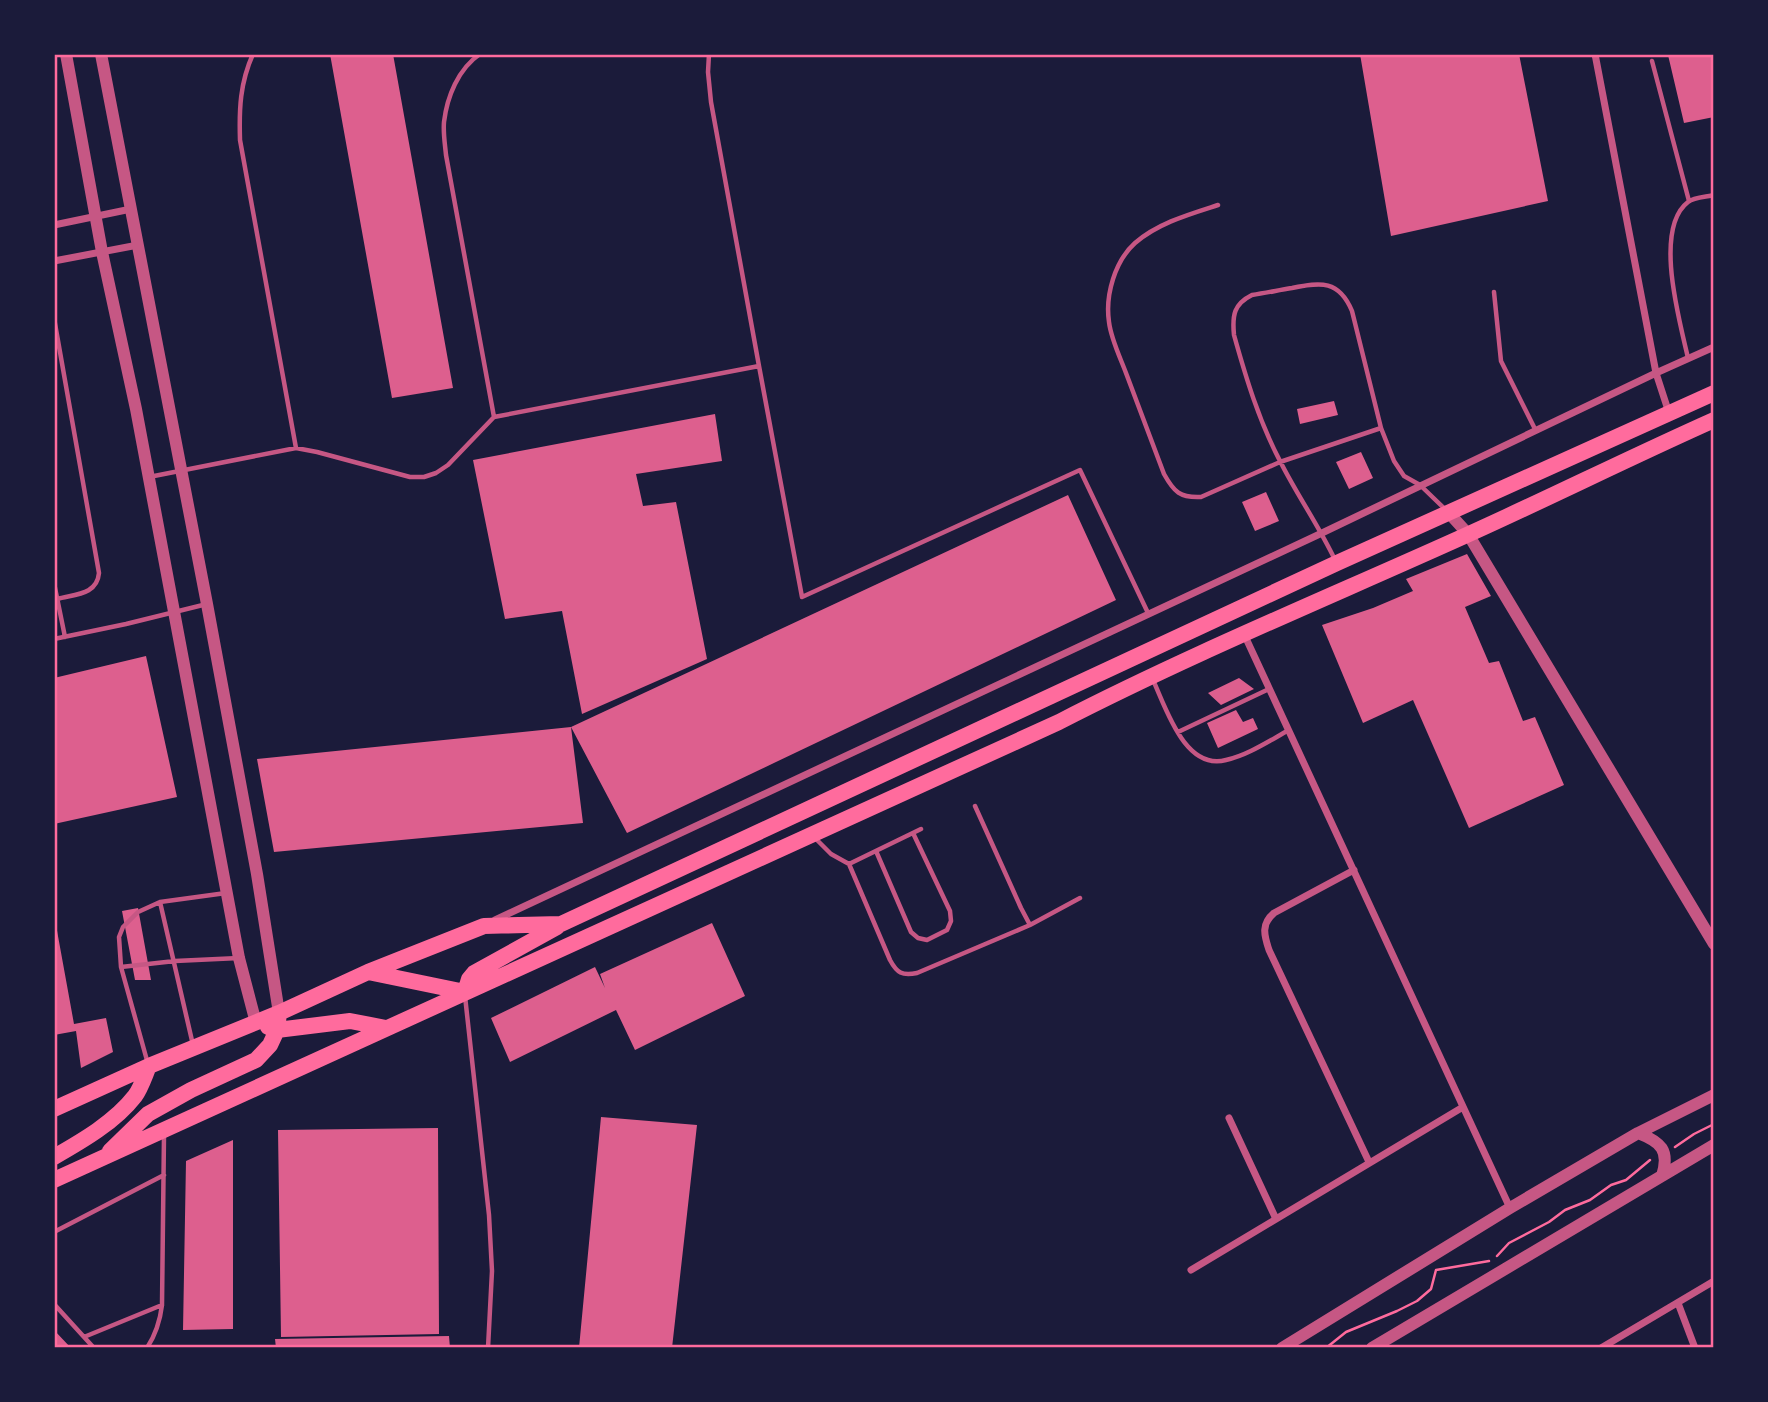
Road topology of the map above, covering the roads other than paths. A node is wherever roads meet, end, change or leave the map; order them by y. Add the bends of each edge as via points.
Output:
1 (66, 54) edge
2 (101, 54) edge
3 (253, 54) edge
4 (709, 54) edge
5 (1595, 54) edge
6 (475, 55) edge
7 (1651, 61) dead end
8 (1714, 195) edge
9 (1689, 201) junction
10 (1218, 205) dead end
11 (131, 209) junction
12 (95, 217) junction
13 (54, 225) edge
14 (138, 245) junction
15 (102, 252) junction
16 (54, 261) edge
17 (1494, 292) dead end
18 (54, 318) edge
19 (1714, 347) edge
20 (1688, 358) junction
21 (759, 366) junction
22 (1656, 373) junction
23 (1714, 393) edge
24 (1669, 414) junction
25 (494, 417) junction
26 (1714, 420) edge
27 (1381, 428) junction
28 (1536, 431) junction
29 (296, 448) junction
30 (1280, 462) junction
31 (182, 471) junction
32 (148, 477) junction
33 (1419, 485) junction
34 (1449, 513) junction
35 (1322, 533) junction
36 (1468, 534) junction
37 (1337, 564) junction
38 (54, 583) edge
39 (57, 599) junction
40 (207, 604) junction
41 (173, 612) junction
42 (1148, 613) junction
43 (1244, 633) junction
44 (65, 637) junction
45 (54, 639) edge
46 (1151, 676) junction
47 (1270, 688) junction
48 (1289, 730) junction
49 (1178, 732) junction
50 (975, 806) dead end
51 (921, 829) dead end
52 (913, 833) junction
53 (812, 834) junction
54 (876, 851) junction
55 (849, 864) junction
56 (1354, 870) junction
57 (227, 893) junction
58 (1080, 898) dead end
59 (160, 902) junction
60 (561, 924) junction
61 (1030, 925) junction
62 (484, 926) junction
63 (1714, 944) edge
64 (239, 958) junction
65 (175, 961) junction
66 (121, 967) junction
67 (368, 972) junction
68 (465, 992) junction
69 (279, 1013) junction
70 (256, 1023) junction
71 (386, 1028) junction
72 (277, 1030) junction
73 (194, 1048) junction
74 (149, 1066) junction
75 (1714, 1096) edge
76 (1463, 1107) junction
77 (54, 1109) edge
78 (1229, 1118) dead end
79 (164, 1129) junction
80 (1638, 1133) junction
81 (1714, 1145) edge
82 (54, 1157) edge
83 (103, 1157) junction
84 (1369, 1162) junction
85 (164, 1175) junction
86 (1662, 1176) junction
87 (54, 1180) edge
88 (1510, 1208) junction
89 (1276, 1219) junction
90 (54, 1232) edge
91 (1191, 1270) dead end
92 (1714, 1281) edge
93 (1678, 1303) junction
94 (54, 1304) edge
95 (162, 1305) junction
96 (84, 1337) junction
97 (94, 1348) edge
98 (147, 1348) edge
99 (488, 1348) edge
100 (1282, 1348) edge
101 (1372, 1348) edge
102 (1601, 1348) edge
103 (1695, 1348) edge

1 - 12 street
2 - 11 street
3 - 29 lane via 239,106 240,140
4 - 21 lane via 711,102
5 - 22 street
6 - 25 lane via 449,96 444,134
7 - 9 lane
8 - 9 lane
9 - 20 lane via 1674,224 1670,250
10 - 30 lane via 1178,218 1135,243 1113,279 1109,323 1164,474 1179,494 1201,497
11 - 12 street
11 - 14 street
12 - 13 street
12 - 15 street
14 - 15 street
14 - 31 street
15 - 16 street
15 - 32 street
17 - 28 lane via 1501,361
18 - 39 lane via 99,573 94,588
19 - 20 street
20 - 22 street
21 - 25 lane
21 - 42 lane via 802,597 1080,470
22 - 24 street
22 - 28 street
23 - 24 main road
24 - 34 main road
25 - 29 lane via 447,465 424,477
26 - 36 main road
27 - 30 lane
27 - 30 lane via 1352,311 1343,295 1320,284 1252,295 1235,311 1234,335 1259,417
27 - 33 lane via 1399,469
28 - 33 street
29 - 31 lane
30 - 35 lane
31 - 32 lane
31 - 40 street
32 - 41 street
33 - 34 lane
33 - 35 street
34 - 36 street
34 - 37 main road
35 - 37 lane
35 - 42 street
36 - 43 main road
36 - 63 street
37 - 60 main road
38 - 39 lane
39 - 44 lane
40 - 41 lane
40 - 69 street
41 - 44 lane
41 - 57 street
42 - 62 street
43 - 46 main road
43 - 47 street
44 - 45 lane
46 - 49 lane
46 - 53 main road
47 - 48 street
47 - 49 lane
48 - 49 lane via 1223,761 1197,757
48 - 56 street
50 - 61 lane
51 - 52 lane
52 - 54 lane
52 - 54 lane via 950,911 947,930 927,940 911,932
53 - 55 lane via 831,854
53 - 68 main road
54 - 55 lane
55 - 61 lane via 895,970 905,975
56 - 76 street
56 - 84 street via 1274,912 1266,922 1264,937
57 - 59 lane
57 - 64 street
58 - 61 lane
59 - 65 lane
59 - 66 lane via 138,912 122,927
60 - 62 main road
60 - 68 main road via 474,973
62 - 67 main road
64 - 65 lane
64 - 70 street
65 - 66 lane
65 - 73 lane
66 - 74 lane
67 - 68 main road
67 - 69 main road
68 - 71 main road
68 - 99 lane via 489,1215
69 - 70 main road
69 - 72 main road
70 - 72 main road
70 - 73 main road
71 - 72 main road via 350,1021
71 - 79 main road
72 - 83 main road via 256,1060 148,1114
73 - 74 main road
74 - 77 main road
74 - 82 main road via 136,1095 122,1110
75 - 80 street
76 - 84 street
76 - 88 street
78 - 89 street
79 - 83 main road
79 - 85 lane
80 - 86 street via 1657,1143 1665,1154
80 - 88 street
81 - 86 street
83 - 87 main road
84 - 89 street
85 - 90 lane
85 - 95 lane
86 - 101 street
88 - 100 street
89 - 91 street
92 - 93 street
93 - 102 street
93 - 103 street
94 - 96 lane
95 - 96 lane
95 - 98 lane via 155,1336
96 - 97 lane

